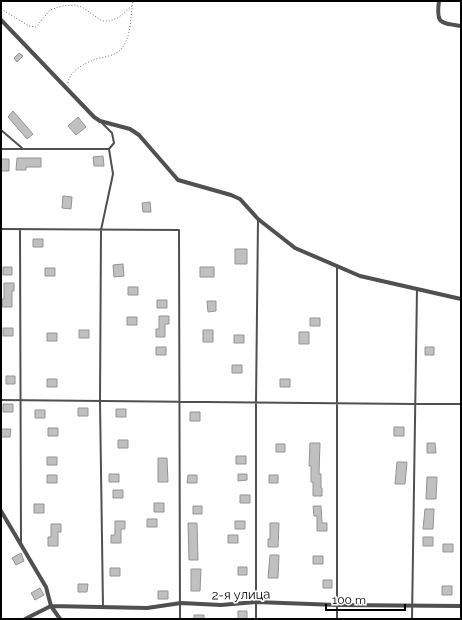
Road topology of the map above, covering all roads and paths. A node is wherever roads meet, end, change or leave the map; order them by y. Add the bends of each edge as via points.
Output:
1 (134, 1) edge
2 (439, 1) edge
3 (133, 5) junction
4 (1, 9) edge
5 (1, 20) edge
6 (461, 26) edge
7 (67, 88) junction
8 (100, 121) junction
9 (1, 130) edge
10 (1, 148) edge
11 (23, 149) junction
12 (109, 150) junction
13 (258, 219) junction
14 (1, 229) edge
15 (20, 229) junction
16 (101, 230) junction
17 (337, 266) junction
18 (417, 289) junction
19 (461, 299) edge
20 (1, 400) edge
21 (21, 400) junction
22 (180, 401) junction
23 (100, 402) junction
24 (256, 402) junction
25 (337, 404) junction
26 (415, 404) junction
27 (461, 404) edge
28 (1, 511) edge
29 (21, 547) junction
30 (256, 602) junction
31 (180, 603) junction
32 (337, 605) junction
33 (51, 606) junction
34 (412, 606) junction
35 (461, 606) edge
36 (104, 607) junction
37 (25, 619) edge
38 (60, 619) edge
39 (180, 619) edge
40 (256, 619) edge
41 (337, 619) edge
42 (412, 619) edge

1 - 3 path
2 - 6 street via 440,21
3 - 4 path via 118,18 109,21 102,21 82,7 61,6 50,10 36,27 29,26
3 - 7 path via 128,36 121,50 109,57 91,60 70,74
5 - 7 street
7 - 8 street
8 - 12 lane via 112,133 114,142
8 - 13 street via 130,129 139,135 178,180 240,199
9 - 11 lane
10 - 11 lane
11 - 12 lane
12 - 16 lane via 113,174
13 - 17 street via 295,248
13 - 24 lane
14 - 15 lane
15 - 16 lane
15 - 21 lane
16 - 22 lane via 179,230
16 - 23 lane
17 - 18 street via 360,276
17 - 25 lane
18 - 19 street
18 - 26 lane
20 - 21 lane
21 - 23 lane
21 - 29 lane
22 - 23 lane
22 - 24 lane
22 - 31 lane
23 - 36 lane
24 - 25 lane
24 - 30 lane
25 - 26 lane
25 - 32 lane
26 - 27 lane
26 - 34 lane
28 - 29 street
29 - 33 street via 46,587
30 - 31 street, 2-я улица via 221,605
30 - 32 street, 2-я улица
30 - 40 lane
31 - 36 street, 2-я улица via 147,608
31 - 39 lane
32 - 34 street, 2-я улица
32 - 41 lane
33 - 36 street, 2-я улица
33 - 37 street, 2-я улица
33 - 38 street
34 - 35 street, 2-я улица
34 - 42 lane

